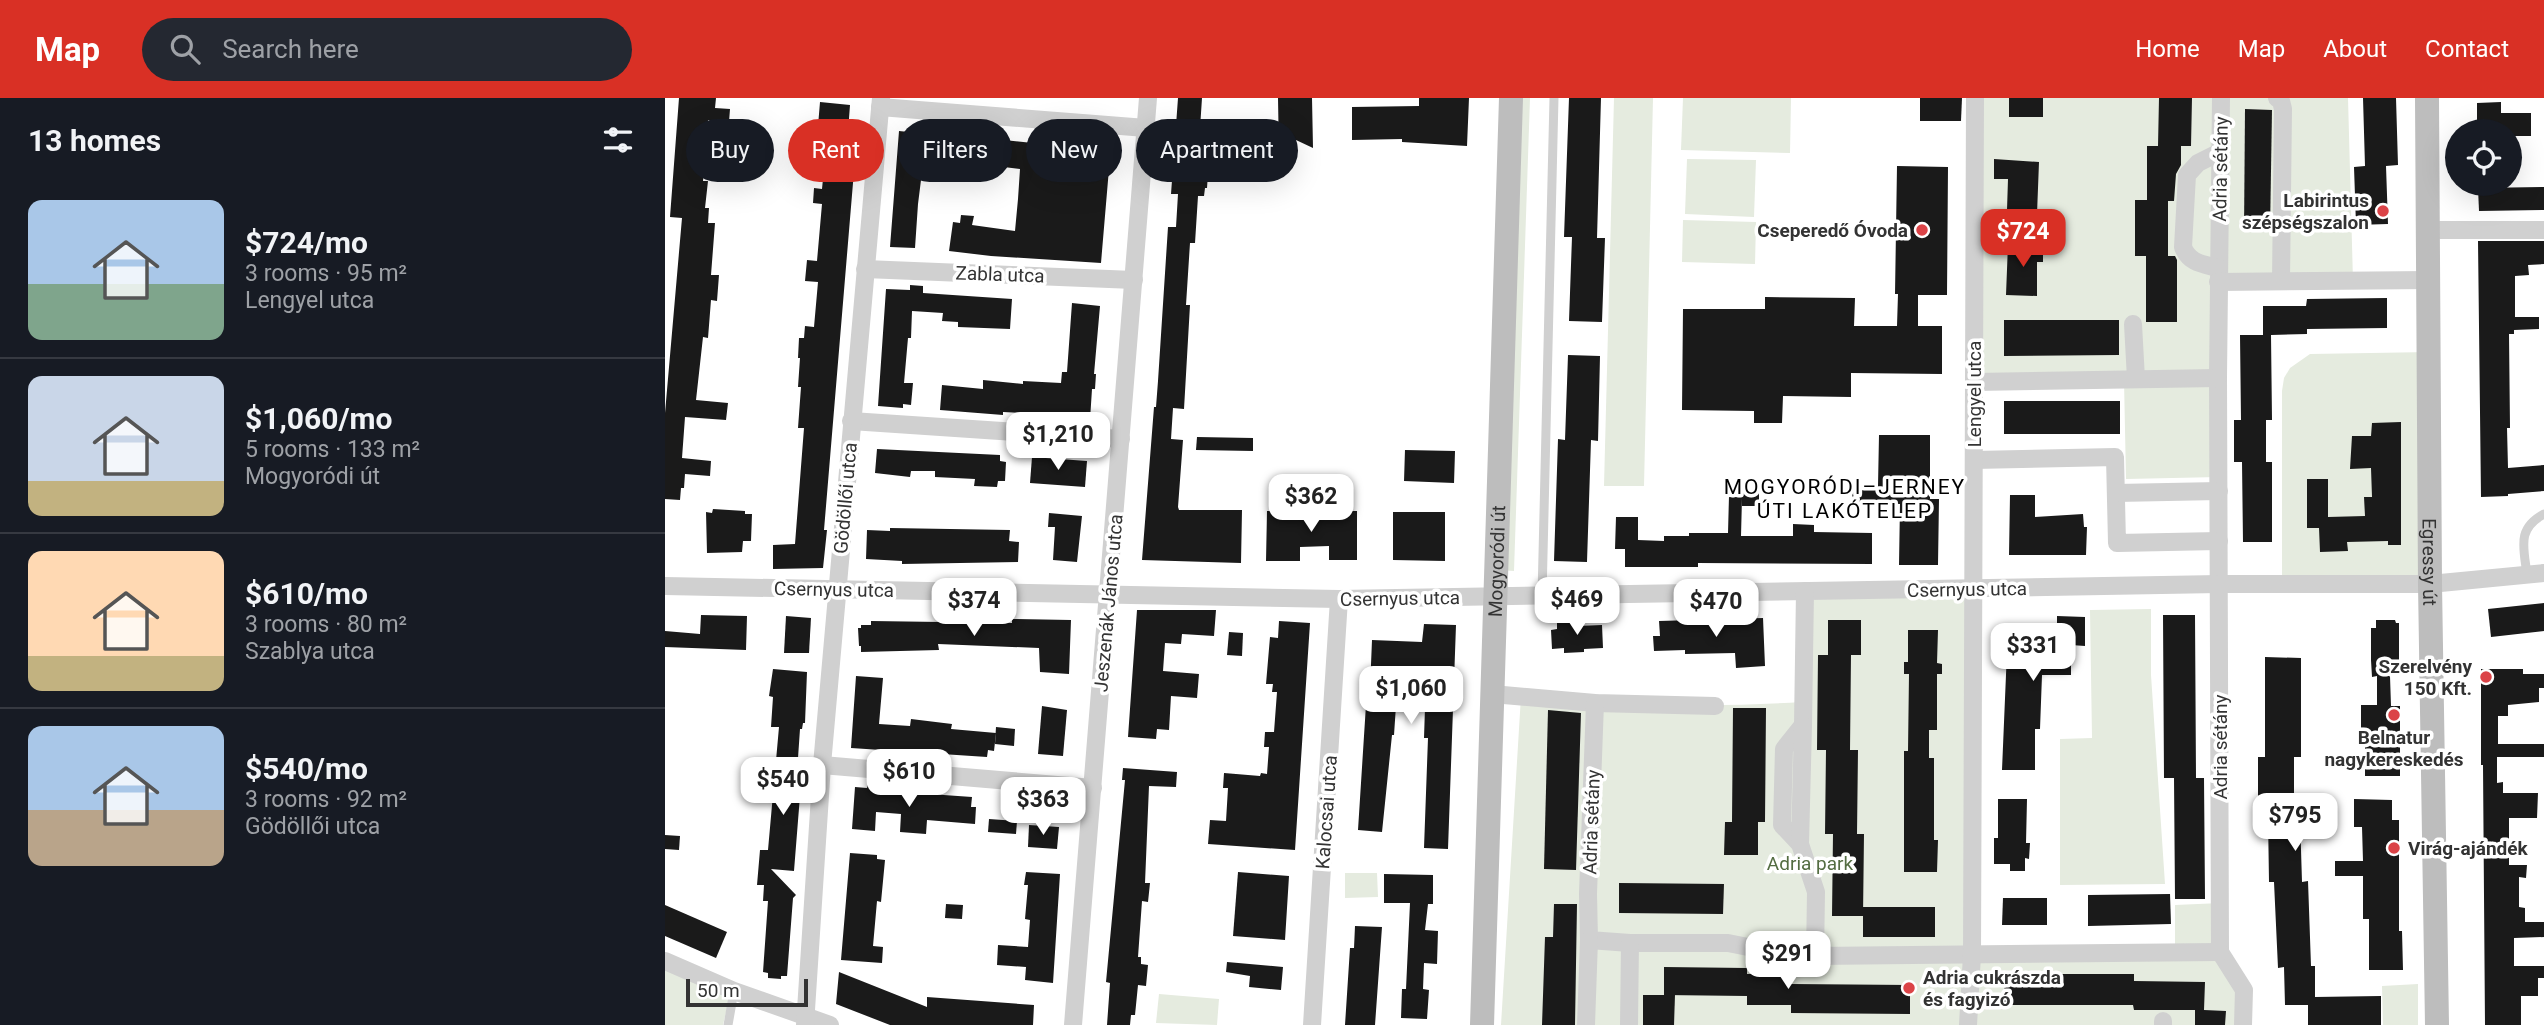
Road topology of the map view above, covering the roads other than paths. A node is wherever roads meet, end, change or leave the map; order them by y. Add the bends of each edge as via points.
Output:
1 (1148, 98) edge
2 (1511, 98) edge
3 (1553, 98) edge
4 (1975, 98) edge
5 (2221, 98) edge
6 (2277, 98) edge
7 (2427, 98) edge
8 (880, 102) edge
9 (1147, 119) edge
10 (1136, 127) edge
11 (2220, 152) junction
12 (1142, 182) edge
13 (2429, 230) junction
14 (2544, 230) edge
15 (865, 269) junction
16 (2218, 275) junction
17 (1135, 280) junction
18 (2430, 280) junction
19 (2281, 281) junction
20 (2133, 324) dead end
21 (2218, 378) junction
22 (2136, 379) junction
23 (1974, 382) junction
24 (851, 421) junction
25 (1121, 439) junction
26 (1974, 460) junction
27 (2218, 491) junction
28 (2116, 493) junction
29 (2544, 514) edge
30 (2219, 541) junction
31 (2536, 574) edge
32 (2219, 584) junction
33 (2430, 584) junction
34 (665, 586) edge
35 (838, 589) junction
36 (1973, 589) junction
37 (1805, 591) junction
38 (1108, 596) junction
39 (1542, 596) junction
40 (1495, 597) junction
41 (1339, 599) junction
42 (1492, 694) junction
43 (1595, 704) junction
44 (1715, 706) dead end
45 (822, 765) junction
46 (1093, 788) junction
47 (1589, 940) junction
48 (1630, 943) junction
49 (2220, 952) junction
50 (1972, 955) junction
51 (1815, 956) junction
52 (665, 961) edge
53 (734, 991) junction
54 (805, 1021) edge
55 (728, 1025) edge
56 (830, 1025) edge
57 (1073, 1025) edge
58 (1312, 1025) edge
59 (1482, 1025) edge
60 (1586, 1025) edge
61 (1629, 1025) edge
62 (1968, 1025) edge
63 (2243, 1025) edge
64 (2437, 1025) edge

1 - 9 street, Jeszenák János utca
2 - 40 street, Mogyoródi út
3 - 39 lane
4 - 23 street, Lengyel utca
5 - 11 street, Adria sétány
6 - 19 street via 2283,109
7 - 13 street, Egressy út
8 - 10 street
8 - 15 street, Gödöllői utca
11 - 16 street, Adria sétány
11 - 16 street via 2186,175 2183,247 2187,257
12 - 17 street, Jeszenák János utca
13 - 14 street
13 - 18 street, Egressy út
15 - 17 street, Zabla utca
15 - 24 street, Gödöllői utca
16 - 19 street
16 - 21 street, Adria sétány
17 - 25 street, Jeszenák János utca
18 - 19 street
18 - 33 street, Egressy út
20 - 22 street
21 - 22 street
21 - 27 street, Adria sétány
22 - 23 street
23 - 26 street, Lengyel utca
24 - 25 street
24 - 35 street, Gödöllői utca
25 - 38 street, Jeszenák János utca
26 - 28 street via 2115,457
26 - 36 street, Lengyel utca
27 - 28 street
27 - 30 street, Adria sétány
28 - 30 street via 2117,543
29 - 31 lane via 2529,524 2523,535
30 - 32 street, Adria sétány
31 - 33 street, Csernyus utca
32 - 33 street, Csernyus utca
32 - 36 street, Csernyus utca
32 - 49 street, Adria sétány
33 - 64 street, Egressy út
34 - 35 street, Csernyus utca
35 - 38 street, Csernyus utca
35 - 45 street, Gödöllői utca
36 - 37 street, Csernyus utca
36 - 50 street, Lengyel utca
37 - 39 street, Csernyus utca
37 - 51 street via 1803,724 1784,748 1782,825 1800,844 1816,892
38 - 41 street, Csernyus utca
38 - 46 street, Jeszenák János utca
39 - 40 street, Csernyus utca
40 - 41 street, Csernyus utca
40 - 42 street, Mogyoródi út
41 - 58 street, Kalocsai utca
42 - 43 street
42 - 59 street, Mogyoródi út
43 - 44 street
43 - 47 street, Adria sétány
45 - 46 street
45 - 54 street, Gödöllői utca
46 - 57 street, Jeszenák János utca
47 - 48 street
47 - 60 street, Adria sétány
48 - 51 street via 1728,943
48 - 61 street
49 - 50 street
49 - 63 street via 2244,990
50 - 51 street
50 - 62 street, Lengyel utca
52 - 53 street
53 - 54 street
53 - 55 lane
54 - 56 street

